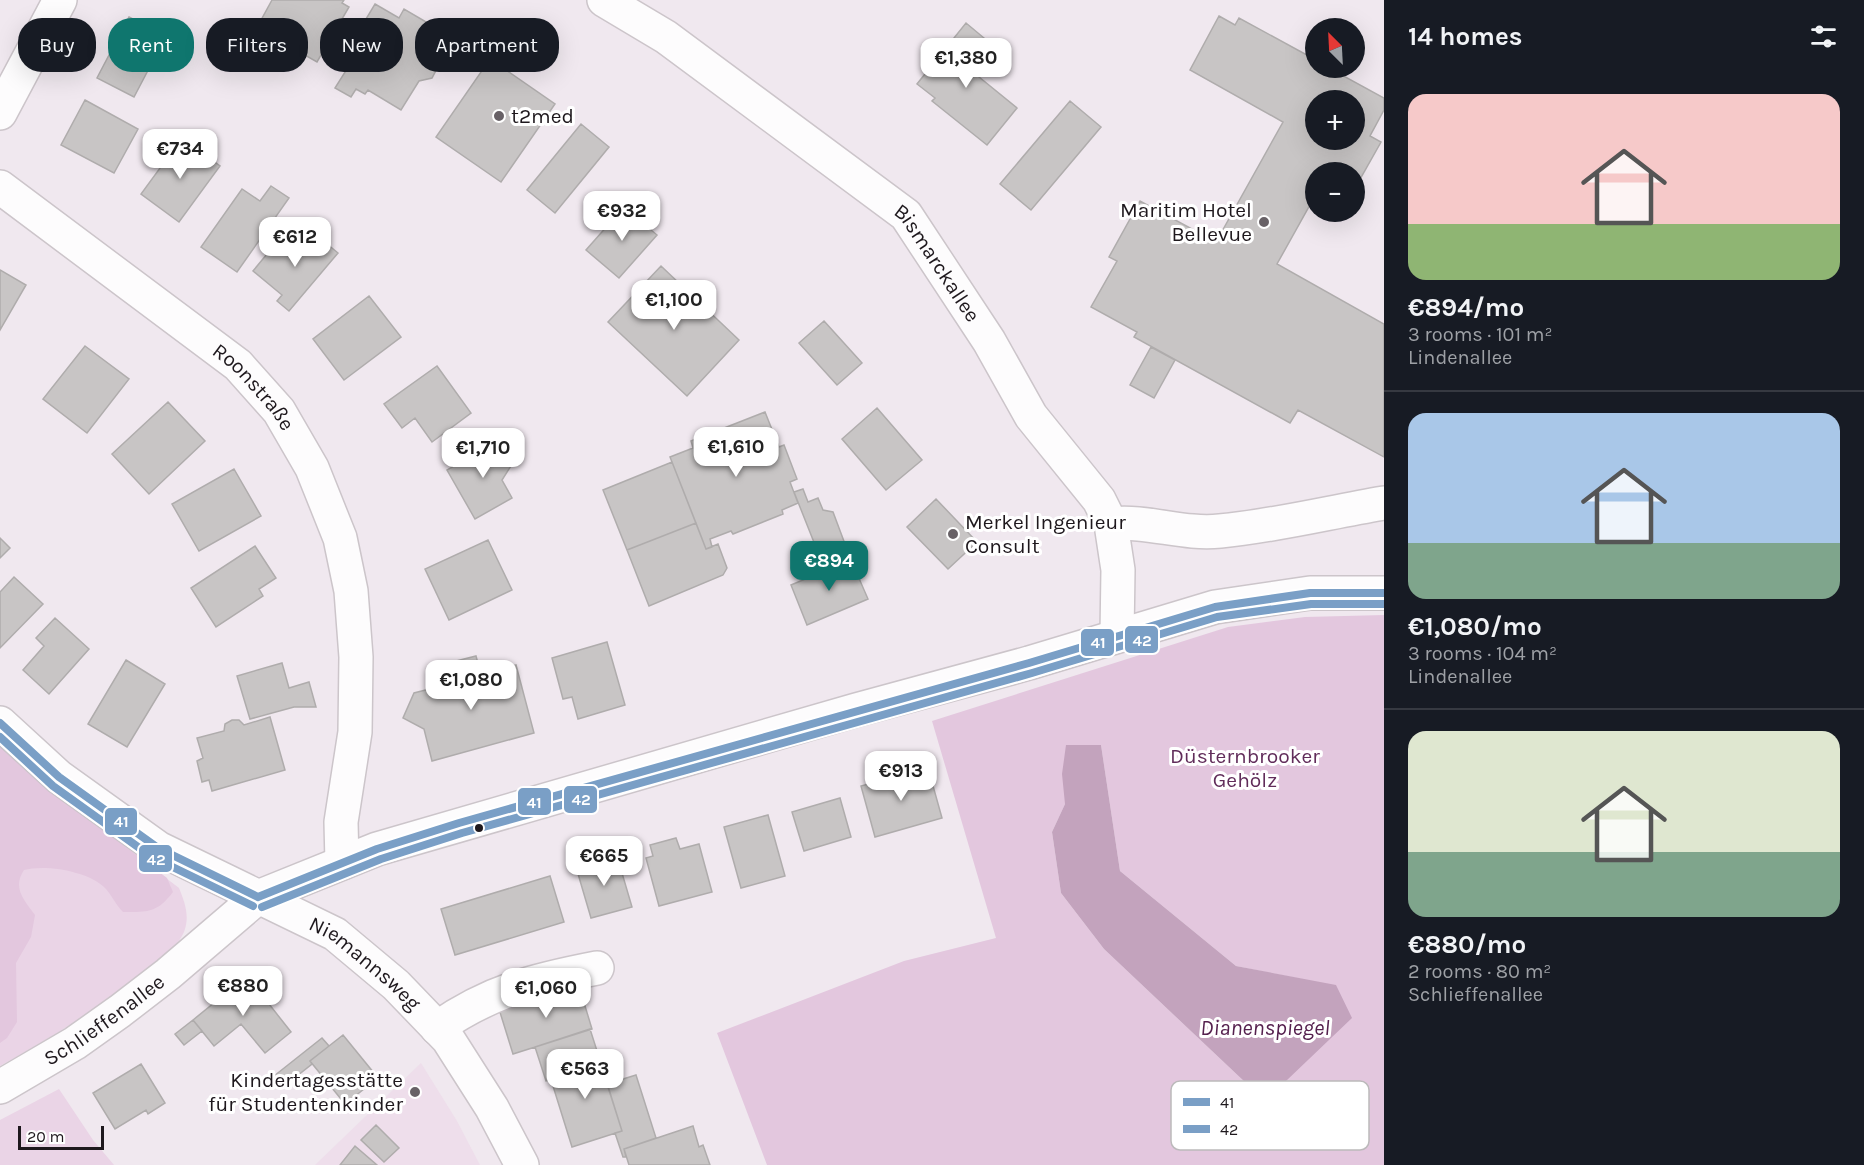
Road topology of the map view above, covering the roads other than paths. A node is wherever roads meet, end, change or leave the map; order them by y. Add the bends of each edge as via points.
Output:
1 (60, 0) edge
2 (604, 0) edge
3 (0, 112) edge
4 (0, 187) edge
5 (1384, 503) edge
6 (1111, 524) junction
7 (1384, 593) edge
8 (1117, 635) junction
9 (0, 723) edge
10 (342, 863) junction
11 (258, 897) junction
12 (597, 968) dead end
13 (437, 1029) junction
14 (0, 1087) edge
15 (522, 1165) edge

1 - 3 street
2 - 6 street, Bismarckallee via 666,37 906,215 989,341 1031,416 1098,500
4 - 10 street, Roonstraße via 238,365 279,411 312,468 340,538 351,591 356,657 355,732 341,822
5 - 6 street via 1219,532 1178,531 1134,522
6 - 8 street, Bismarckallee via 1118,570
7 - 8 street, Schlieffenallee via 1310,593 1215,607
8 - 10 street, Schlieffenallee via 459,823
9 - 11 street, Niemannsweg via 59,777 158,848
10 - 11 street, Schlieffenallee
11 - 13 street, Niemannsweg via 335,934 396,985
11 - 14 street, Schlieffenallee via 120,1011
12 - 13 street via 531,980 467,1007
13 - 15 street, Niemannsweg via 492,1108

